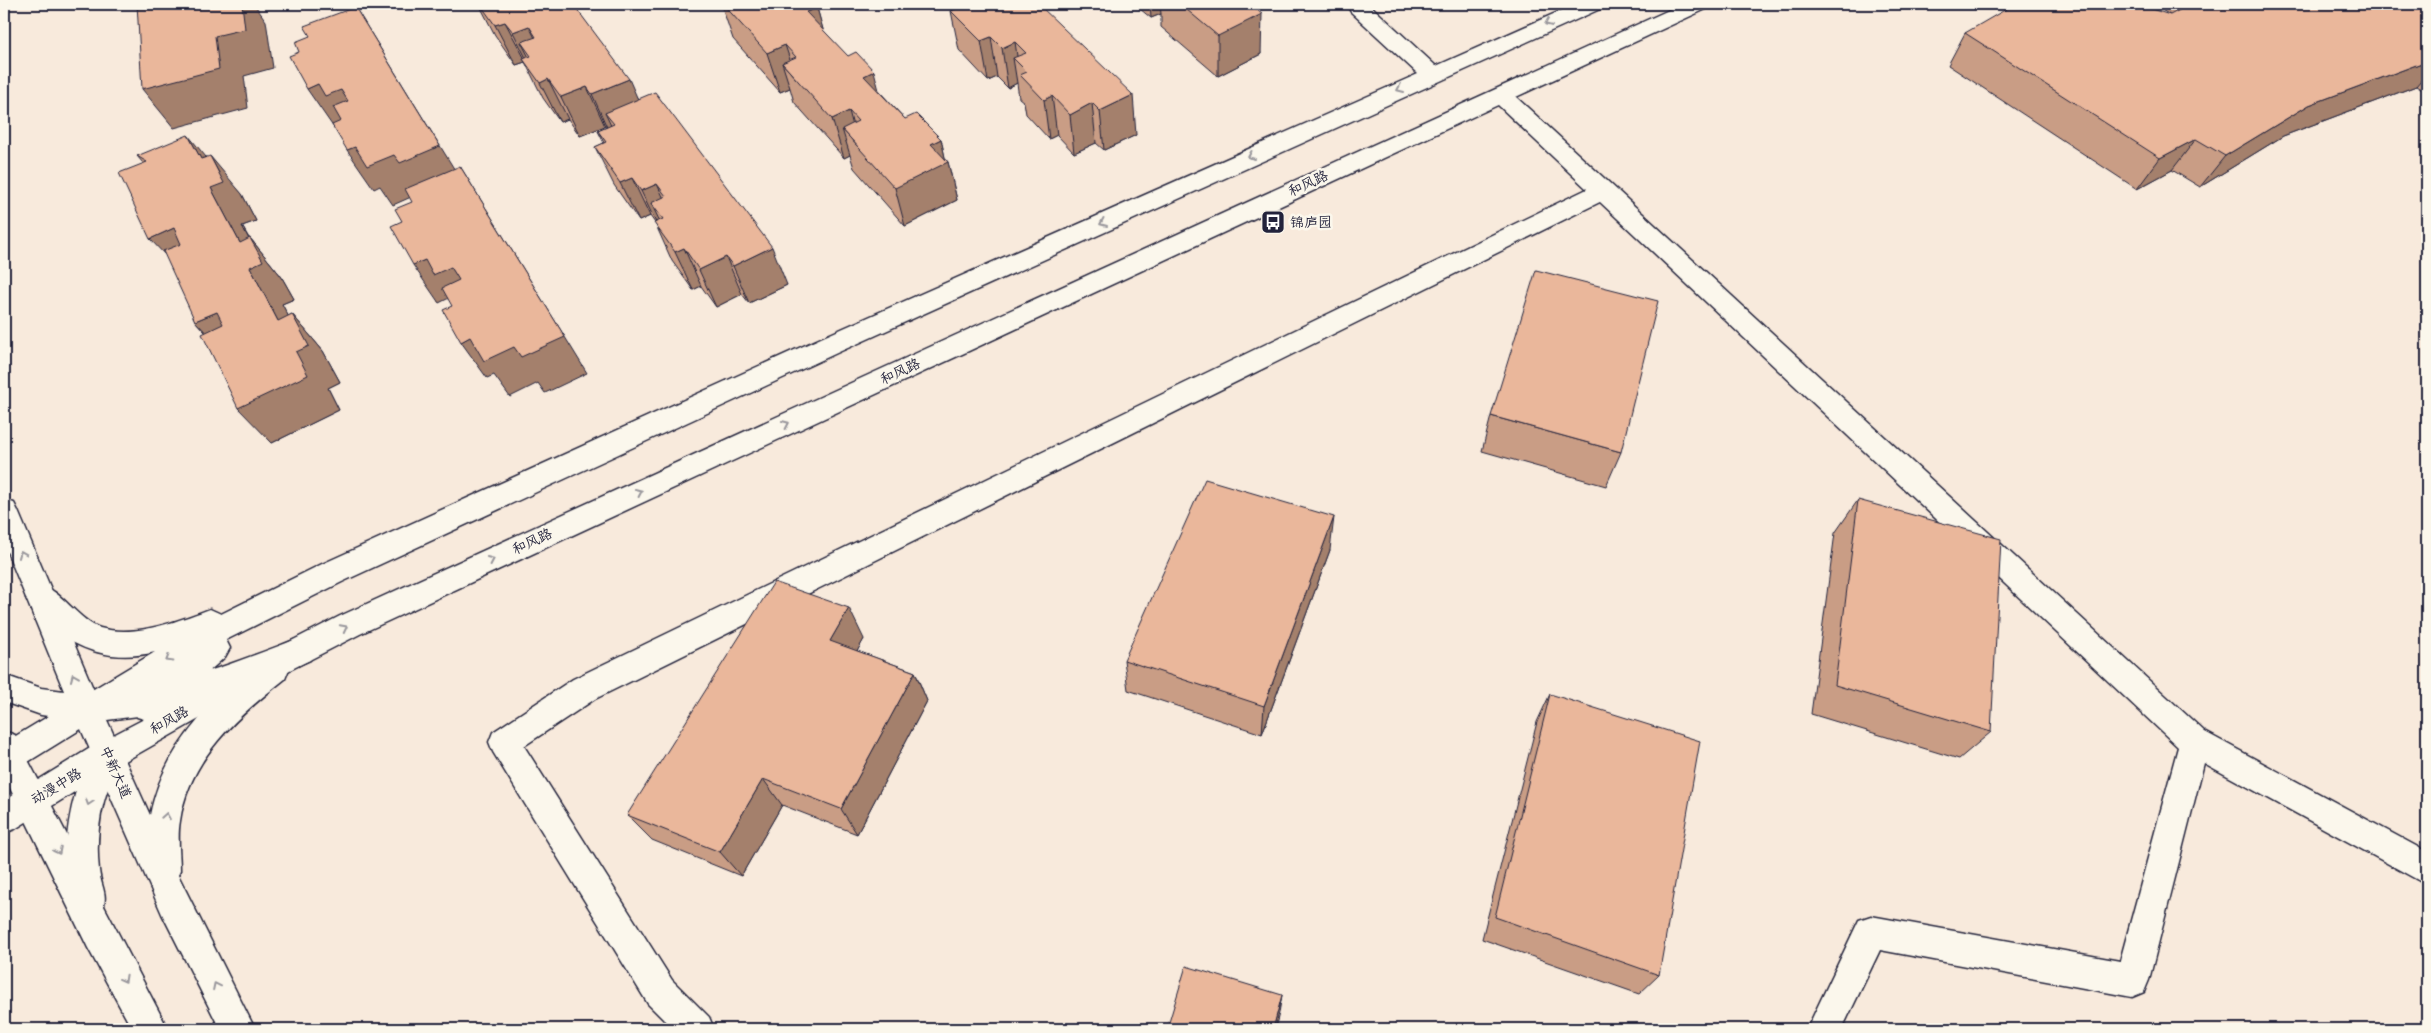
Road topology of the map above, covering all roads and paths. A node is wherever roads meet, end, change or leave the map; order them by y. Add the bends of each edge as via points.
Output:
1 (1359, 4) edge
2 (1593, 4) edge
3 (1699, 4) edge
4 (1433, 75) junction
5 (1500, 95) junction
6 (1603, 191) junction
7 (4, 510) edge
8 (289, 594) junction
9 (40, 598) junction
10 (300, 650) junction
11 (4, 689) edge
12 (154, 700) junction
13 (87, 709) junction
14 (2194, 742) junction
15 (6, 754) edge
16 (108, 755) junction
17 (32, 800) junction
18 (4, 818) edge
19 (2427, 869) edge
20 (164, 882) junction
21 (100, 936) junction
22 (151, 1029) edge
23 (238, 1029) edge
24 (697, 1029) edge
25 (1824, 1029) edge

1 - 4 street via 1358,7
2 -> 4 street
3 - 5 street, 和风路
4 -> 8 street via 839,341
5 - 6 street
10 -> 5 street, 和风路
6 - 14 street
6 - 24 street via 584,689 504,742 660,992
9 -> 7 street, 中新大道
8 - 9 street via 186,630 150,640 116,644 89,638
8 - 12 street via 219,644
8 -> 13 street via 210,634
13 -> 9 street, 中新大道
10 - 12 street via 241,674
10 - 16 street, 和风路 via 210,696
20 -> 10 street via 164,820 171,791 187,760 208,729 233,703
11 - 13 street via 51,706
12 - 13 street
12 - 16 street
13 - 15 street
13 - 16 street, 中新大道
14 - 19 street
14 - 25 street via 2132,980 1871,932
15 - 17 street
16 - 17 street, 动漫中路
16 - 20 street, 中新大道
16 -> 21 street via 86,810 83,837 82,869
17 - 18 street, 动漫中路
17 -> 21 street
23 -> 20 street, 中新大道
21 -> 22 street

